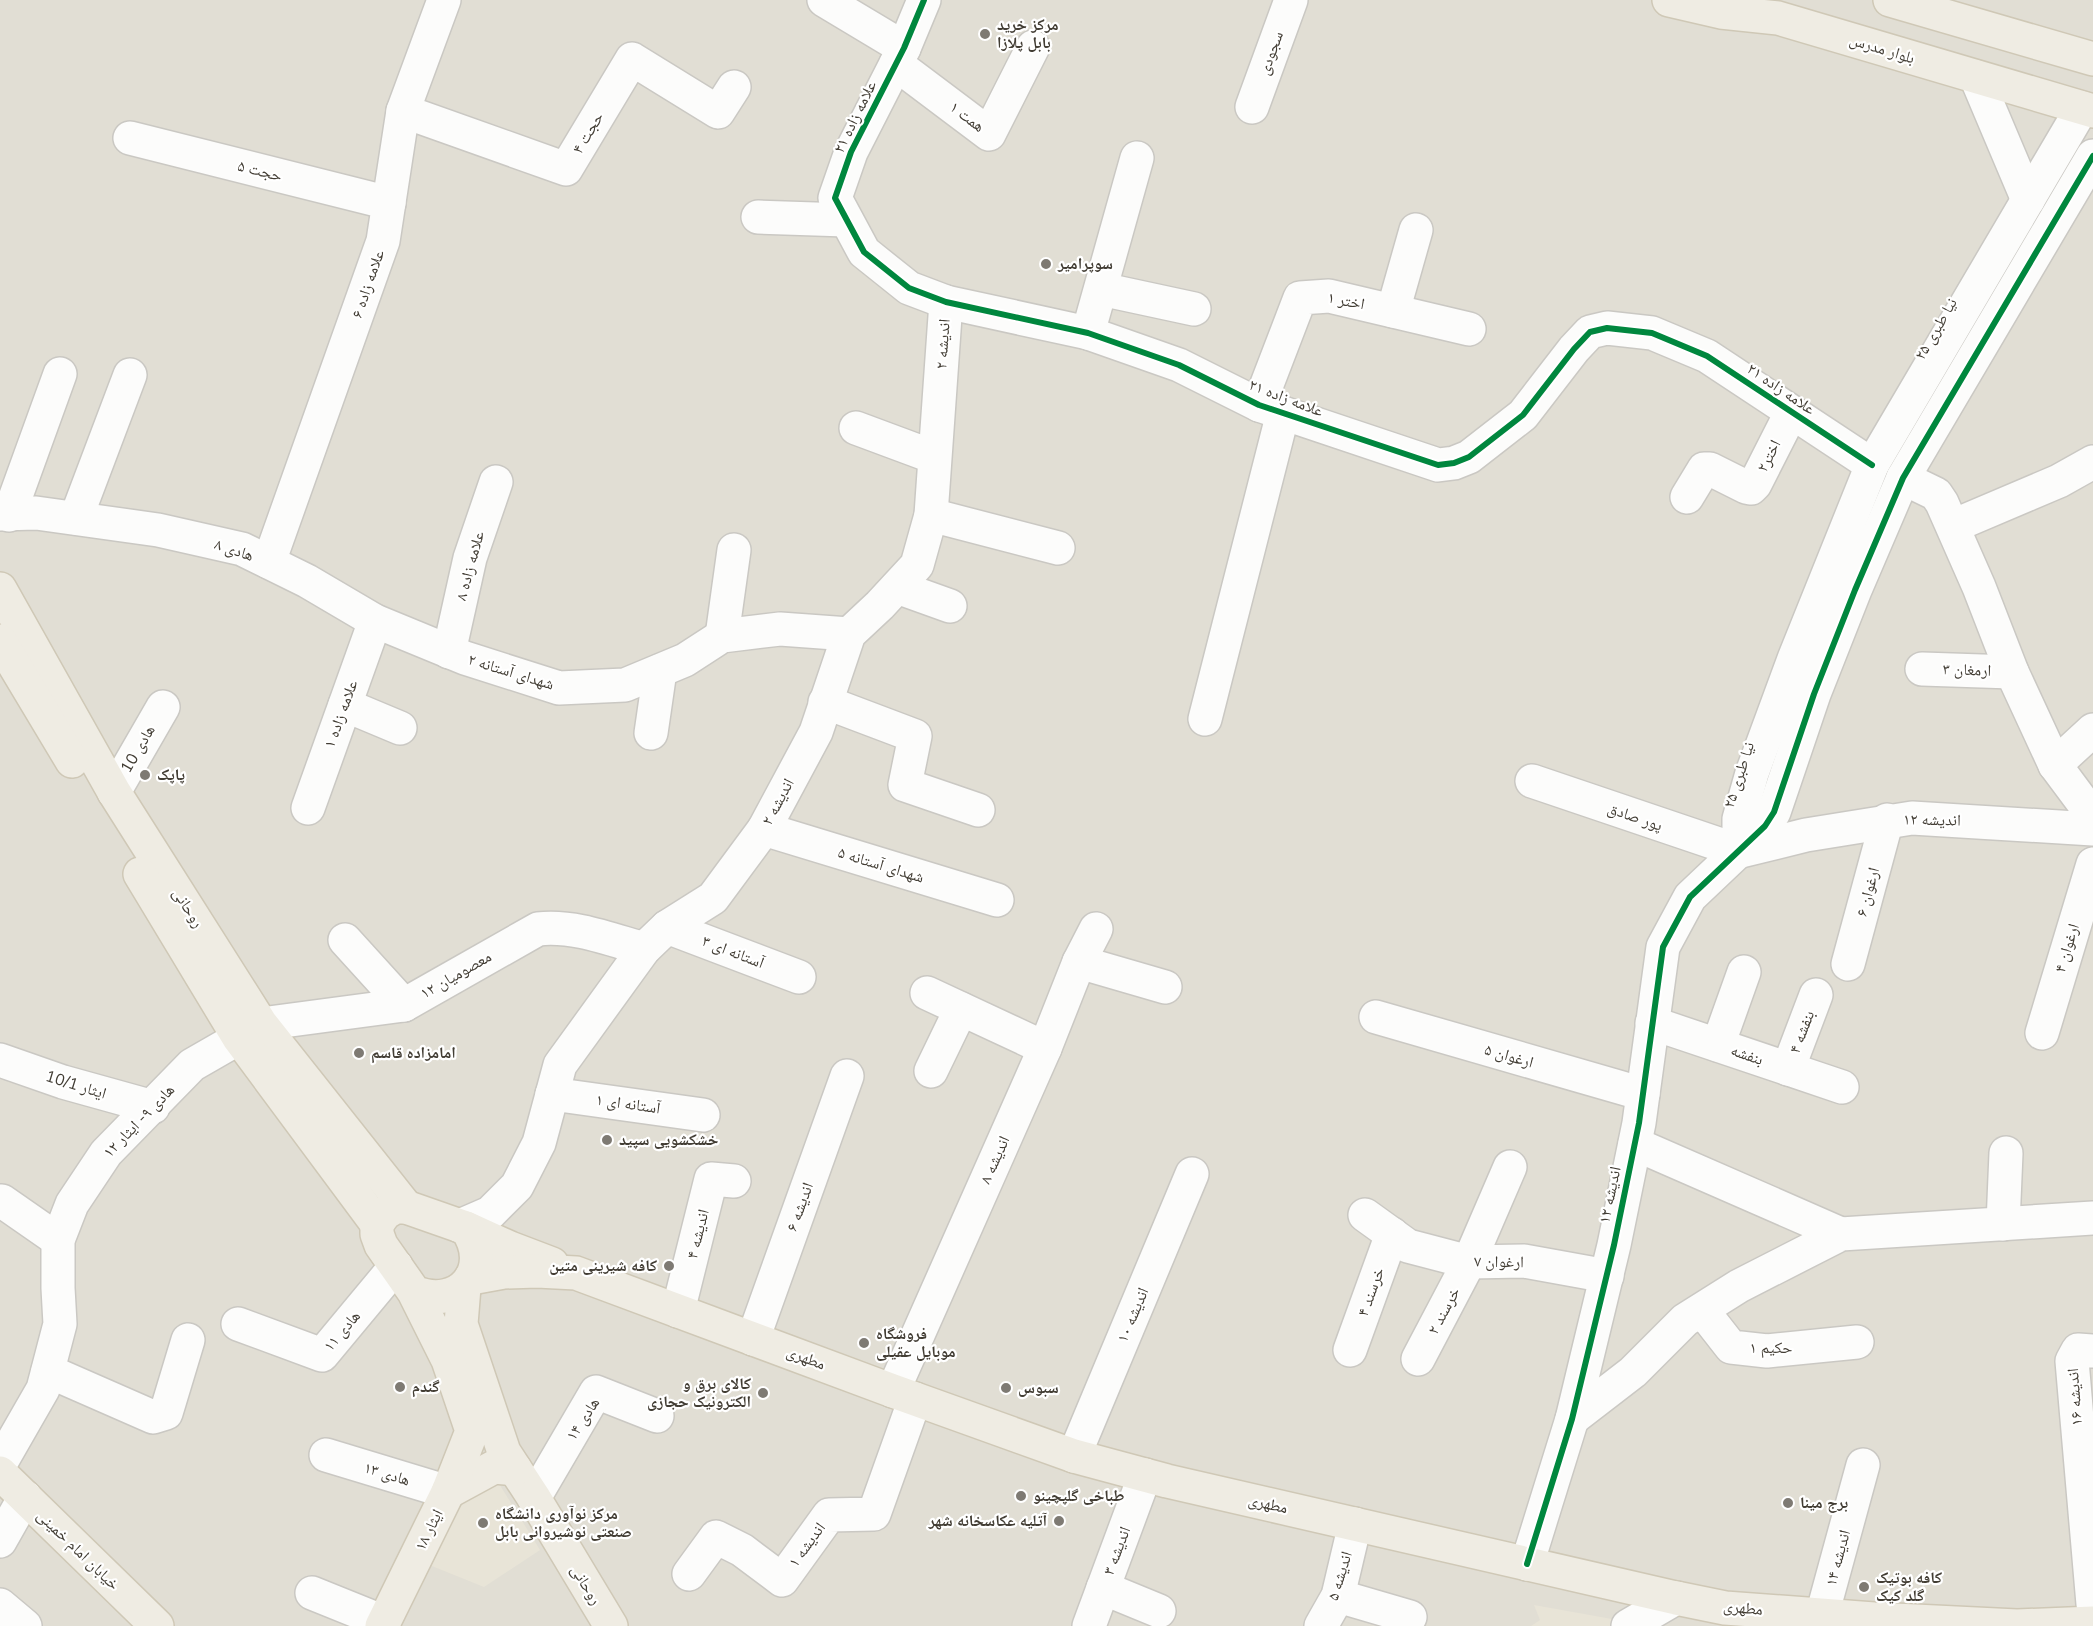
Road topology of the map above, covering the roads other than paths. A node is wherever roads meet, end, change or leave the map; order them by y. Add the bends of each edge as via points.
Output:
1 (824, 0) edge
2 (924, 0) edge
3 (1291, 0) edge
4 (1669, 0) edge
5 (1740, 0) edge
6 (1890, 0) edge
7 (439, 3) edge
8 (1778, 18) junction
9 (1033, 47) dead end
10 (900, 56) junction
11 (2093, 59) edge
12 (1976, 77) junction
13 (734, 87) dead end
14 (1252, 107) dead end
15 (2087, 110) edge
16 (403, 111) junction
17 (130, 138) dead end
18 (2093, 156) edge
19 (1137, 158) dead end
20 (2028, 200) junction
21 (389, 203) junction
22 (758, 217) dead end
23 (846, 220) junction
24 (1416, 230) dead end
25 (1101, 289) junction
26 (1968, 301) junction
27 (946, 302) junction
28 (1194, 309) dead end
29 (1393, 311) junction
30 (1995, 321) junction
31 (1468, 329) dead end
32 (1088, 333) junction
33 (60, 374) dead end
34 (130, 375) dead end
35 (1271, 409) junction
36 (1791, 412) junction
37 (856, 428) dead end
38 (934, 457) junction
39 (2093, 462) edge
40 (1872, 465) junction
41 (1903, 478) junction
42 (496, 482) dead end
43 (1687, 497) dead end
44 (4, 514) edge
45 (931, 515) junction
46 (76, 518) junction
47 (1953, 526) junction
48 (1058, 548) dead end
49 (734, 550) dead end
50 (269, 562) junction
51 (897, 587) junction
52 (0, 589) edge
53 (950, 606) dead end
54 (375, 621) junction
55 (849, 634) junction
56 (722, 636) junction
57 (0, 641) edge
58 (449, 652) junction
59 (1922, 669) dead end
60 (660, 670) junction
61 (2012, 672) junction
62 (825, 702) junction
63 (345, 705) junction
64 (163, 707) dead end
65 (1205, 719) dead end
66 (400, 728) dead end
67 (2093, 730) edge
68 (651, 733) dead end
69 (2055, 765) junction
70 (1532, 781) dead end
71 (114, 792) junction
72 (308, 808) dead end
73 (978, 810) dead end
74 (2093, 816) edge
75 (1887, 820) junction
76 (764, 829) junction
77 (2093, 829) edge
78 (1739, 851) junction
79 (2093, 864) edge
80 (997, 900) dead end
81 (667, 927) junction
82 (1096, 928) dead end
83 (345, 940) dead end
84 (644, 949) junction
85 (1079, 962) junction
86 (1848, 964) dead end
87 (1744, 972) dead end
88 (799, 977) dead end
89 (1165, 987) dead end
90 (927, 993) dead end
91 (1816, 995) dead end
92 (404, 1005) junction
93 (961, 1009) junction
94 (1376, 1017) dead end
95 (1652, 1023) junction
96 (250, 1031) junction
97 (2042, 1033) dead end
98 (1718, 1045) junction
99 (1045, 1048) junction
100 (0, 1060) edge
101 (1788, 1069) junction
102 (931, 1071) dead end
103 (847, 1076) dead end
104 (1842, 1087) dead end
105 (552, 1094) junction
106 (1643, 1094) junction
107 (153, 1107) junction
108 (703, 1115) dead end
109 (1635, 1144) junction
110 (2006, 1153) dead end
111 (1510, 1167) dead end
112 (1192, 1174) dead end
113 (734, 1181) dead end
114 (2, 1201) dead end
115 (406, 1208) junction
116 (1365, 1215) dead end
117 (2093, 1218) edge
118 (377, 1224) junction
119 (2003, 1224) junction
120 (463, 1227) junction
121 (1392, 1234) junction
122 (1841, 1234) junction
123 (58, 1240) junction
124 (1469, 1262) junction
125 (576, 1273) junction
126 (1607, 1276) junction
127 (405, 1279) junction
128 (467, 1283) junction
129 (1702, 1310) junction
130 (678, 1311) junction
131 (238, 1324) dead end
132 (753, 1339) junction
133 (188, 1340) dead end
134 (1857, 1342) dead end
135 (1350, 1350) dead end
136 (2093, 1351) edge
137 (1418, 1359) dead end
138 (48, 1371) junction
139 (904, 1395) junction
140 (657, 1416) dead end
141 (1572, 1419) junction
142 (326, 1455) dead end
143 (1074, 1456) junction
144 (510, 1461) junction
145 (0, 1464) edge
146 (1863, 1465) dead end
147 (0, 1473) edge
148 (1145, 1475) junction
149 (448, 1492) junction
150 (25, 1497) junction
151 (534, 1498) junction
152 (1355, 1524) junction
153 (0, 1540) edge
154 (1527, 1564) junction
155 (689, 1574) dead end
156 (1103, 1588) junction
157 (312, 1593) dead end
158 (1338, 1596) junction
159 (1676, 1598) junction
160 (2093, 1604) edge
161 (0, 1605) edge
162 (1159, 1611) dead end
163 (1822, 1615) junction
164 (1374, 1617) edge
165 (1410, 1617) dead end
166 (1875, 1622) edge
167 (2093, 1623) edge
168 (383, 1624) edge
169 (25, 1626) edge
170 (157, 1626) edge
171 (610, 1626) edge
172 (1089, 1626) edge
173 (1321, 1626) edge
174 (1628, 1626) edge

1 - 10 street
2 - 10 street, علامه زاده ۲۱
3 - 14 street, سجودی
4 - 8 main road, بلوار مدرس via 1721,12
5 - 8 main road
6 - 11 main road
7 - 16 street, علامه زاده ۶
8 - 12 main road, بلوار مدرس
9 - 10 street, همت ۱ via 989,134
10 - 23 street, علامه زاده ۲۱ via 851,152 835,198
12 - 15 main road, بلوار مدرس
12 - 20 street
13 - 16 street, حجت ۴ via 718,112 632,59 566,169
15 - 20 street, نیا طبری ۲۵
16 - 21 street, علامه زاده ۶
17 - 21 street, حجت ۵
18 - 30 street
19 - 25 street
20 - 26 street, نیا طبری ۲۵
21 - 50 street, علامه زاده ۶ via 383,241
22 - 23 street
23 - 27 street, علامه زاده ۲۱ via 864,252 909,288
24 - 29 street
25 - 28 street
25 - 32 street
26 - 30 street
26 - 40 street, نیا طبری ۲۵
27 - 32 street, علامه زاده ۲۱
27 - 38 street, اندیشه ۲
29 - 31 street, اختر ۱
29 - 35 street, اختر ۱ via 1329,296 1300,298
30 - 41 street
32 - 35 street, علامه زاده ۲۱ via 1179,365
33 - 44 street
34 - 46 street
35 - 36 street, علامه زاده ۲۱ via 1438,465 1454,464 1523,415 1590,332 1607,328 1652,333 1707,356
35 - 65 street
36 - 40 street, علامه زاده ۲۱
36 - 43 street, اختر۲ via 1751,488 1704,469
37 - 38 street
38 - 45 street, اندیشه ۲
39 - 47 street via 2059,481
40 - 78 street, نیا طبری ۲۵ via 1752,773 1739,819
41 - 47 street via 1936,494
41 - 78 street via 1814,694 1774,812
42 - 58 street, علامه زاده ۸ via 470,558
44 - 46 street, هادی ۸
45 - 48 street
45 - 51 street, اندیشه ۲ via 917,565
46 - 50 street, هادی ۸ via 168,532 242,549
47 - 61 street
49 - 56 street
50 - 54 street, هادی ۸
51 - 53 street
51 - 55 street, اندیشه ۲
52 - 71 main road, روحانی
54 - 58 street, هادی ۸
54 - 63 street, علامه زاده ۱
55 - 56 street, شهدای آستانه ۲ via 780,629
55 - 62 street, اندیشه ۲
56 - 60 street, شهدای آستانه ۲ via 685,660
57 - 96 main road, روحانی
58 - 60 street, شهدای آستانه ۲ via 559,687 625,685
59 - 61 street, ارمغان ۳
60 - 68 street
61 - 69 street
62 - 73 street via 915,736 905,785
62 - 76 street, اندیشه ۲ via 816,732
63 - 66 street
63 - 72 street, علامه زاده ۱
64 - 71 street, هادی 10
67 - 69 street
69 - 74 street
70 - 78 street, پور صادق
71 - 96 main road, روحانی
75 - 77 street, اندیشه ۱۲ via 1912,818
75 - 78 street, اندیشه ۱۲
75 - 86 street, ارغوان ۶
76 - 80 street, شهدای آستانه ۵
76 - 81 street, اندیشه ۲ via 713,898
78 - 95 street, اندیشه ۱۲ via 1690,897 1663,947
79 - 97 street, ارغوان ۴
81 - 84 street, اندیشه ۲
81 - 88 street, آستانه ای ۳
82 - 85 street, اندیشه ۸
83 - 92 street
84 - 92 street, معصومیان ۱۲ via 583,931 538,929
84 - 105 street, اندیشه ۲ via 560,1065
85 - 89 street
85 - 99 street, اندیشه ۸
87 - 98 street
90 - 93 street
91 - 101 street, بنفشه ۴
92 - 96 street, معصومیان ۱۲
93 - 99 street
93 - 102 street
94 - 106 street, ارغوان ۵
95 - 98 street, بنفشه
95 - 106 street, اندیشه ۱۲
96 - 107 street, هادی ۹- ایثار ۱۲ via 192,1065
96 - 115 main road, روحانی
96 - 118 main road, روحانی
98 - 101 street, بنفشه
99 - 139 street, اندیشه ۸
100 - 107 street, ایثار 10/1
101 - 104 street, بنفشه
103 - 132 street, اندیشه ۶
105 - 108 street, آستانه ای ۱
105 - 120 street, اندیشه ۲ via 539,1143 517,1186 490,1213
106 - 109 street, اندیشه ۱۲
107 - 123 street, هادی ۹- ایثار ۱۲ via 106,1153 72,1204
109 - 122 street
109 - 126 street, اندیشه ۱۲
110 - 119 street
111 - 124 street, خرسند ۲
112 - 143 street, اندیشه ۱۰
113 - 130 street, اندیشه ۴ via 711,1179
114 - 123 street
115 - 118 main road via 395,1207
115 - 120 main road
116 - 121 street, ارغوان ۷
117 - 119 street
118 - 127 main road via 381,1245
119 - 122 street
120 - 125 main road
120 - 128 main road via 476,1247 476,1269
121 - 124 street, ارغوان ۷ via 1408,1246
121 - 135 street, خرسند ۴
122 - 129 street via 1739,1286
123 - 138 street, هادی ۹- ایثار ۱۲ via 60,1324
124 - 126 street, ارغوان ۷ via 1524,1261
124 - 137 street, خرسند ۲
125 - 128 main road, مطهری via 504,1272
125 - 130 main road, مطهری
126 - 141 street, اندیشه ۱۲
127 - 128 main road via 435,1298 456,1293
127 - 131 street, هادی ۱۱ via 322,1355
127 - 149 main road, ایثار ۱۸ via 448,1360 472,1431
128 - 144 main road, روحانی via 461,1324
129 - 134 street, حکیم ۱ via 1731,1347 1767,1350
129 - 141 street via 1685,1320 1633,1372
130 - 132 main road, مطهری
132 - 139 main road, مطهری
133 - 138 street via 166,1413 153,1417
136 - 160 street, اندیشه ۱۶ via 2078,1350 2072,1361
138 - 145 street, هادی ۹- ایثار ۱۲ via 43,1389
139 - 143 main road, مطهری
139 - 155 street, اندیشه ۱ via 874,1514 829,1515 782,1580 742,1550 716,1537
140 - 151 street, هادی ۱۴ via 596,1392
141 - 154 street, اندیشه ۱۲
142 - 149 street, هادی ۱۳
143 - 148 main road, مطهری
144 - 149 main road
144 - 151 main road, روحانی
146 - 163 street, اندیشه ۱۴
147 - 150 main road, خیابان امام خمینی
148 - 152 main road, مطهری
148 - 156 street, اندیشه ۳
149 - 168 main road, ایثار ۱۸
150 - 153 street
150 - 170 main road, خیابان امام خمینی
151 - 171 main road, روحانی
152 - 154 main road, مطهری
152 - 158 street, اندیشه ۵
154 - 159 main road, مطهری
156 - 162 street
156 - 172 street, اندیشه ۳
157 - 168 street
158 - 164 street
158 - 173 street, اندیشه ۵
159 - 163 main road, مطهری via 1725,1608
159 - 174 street
161 - 169 street
163 - 166 main road, مطهری
164 - 165 street
166 - 167 main road, مطهری via 2017,1626

